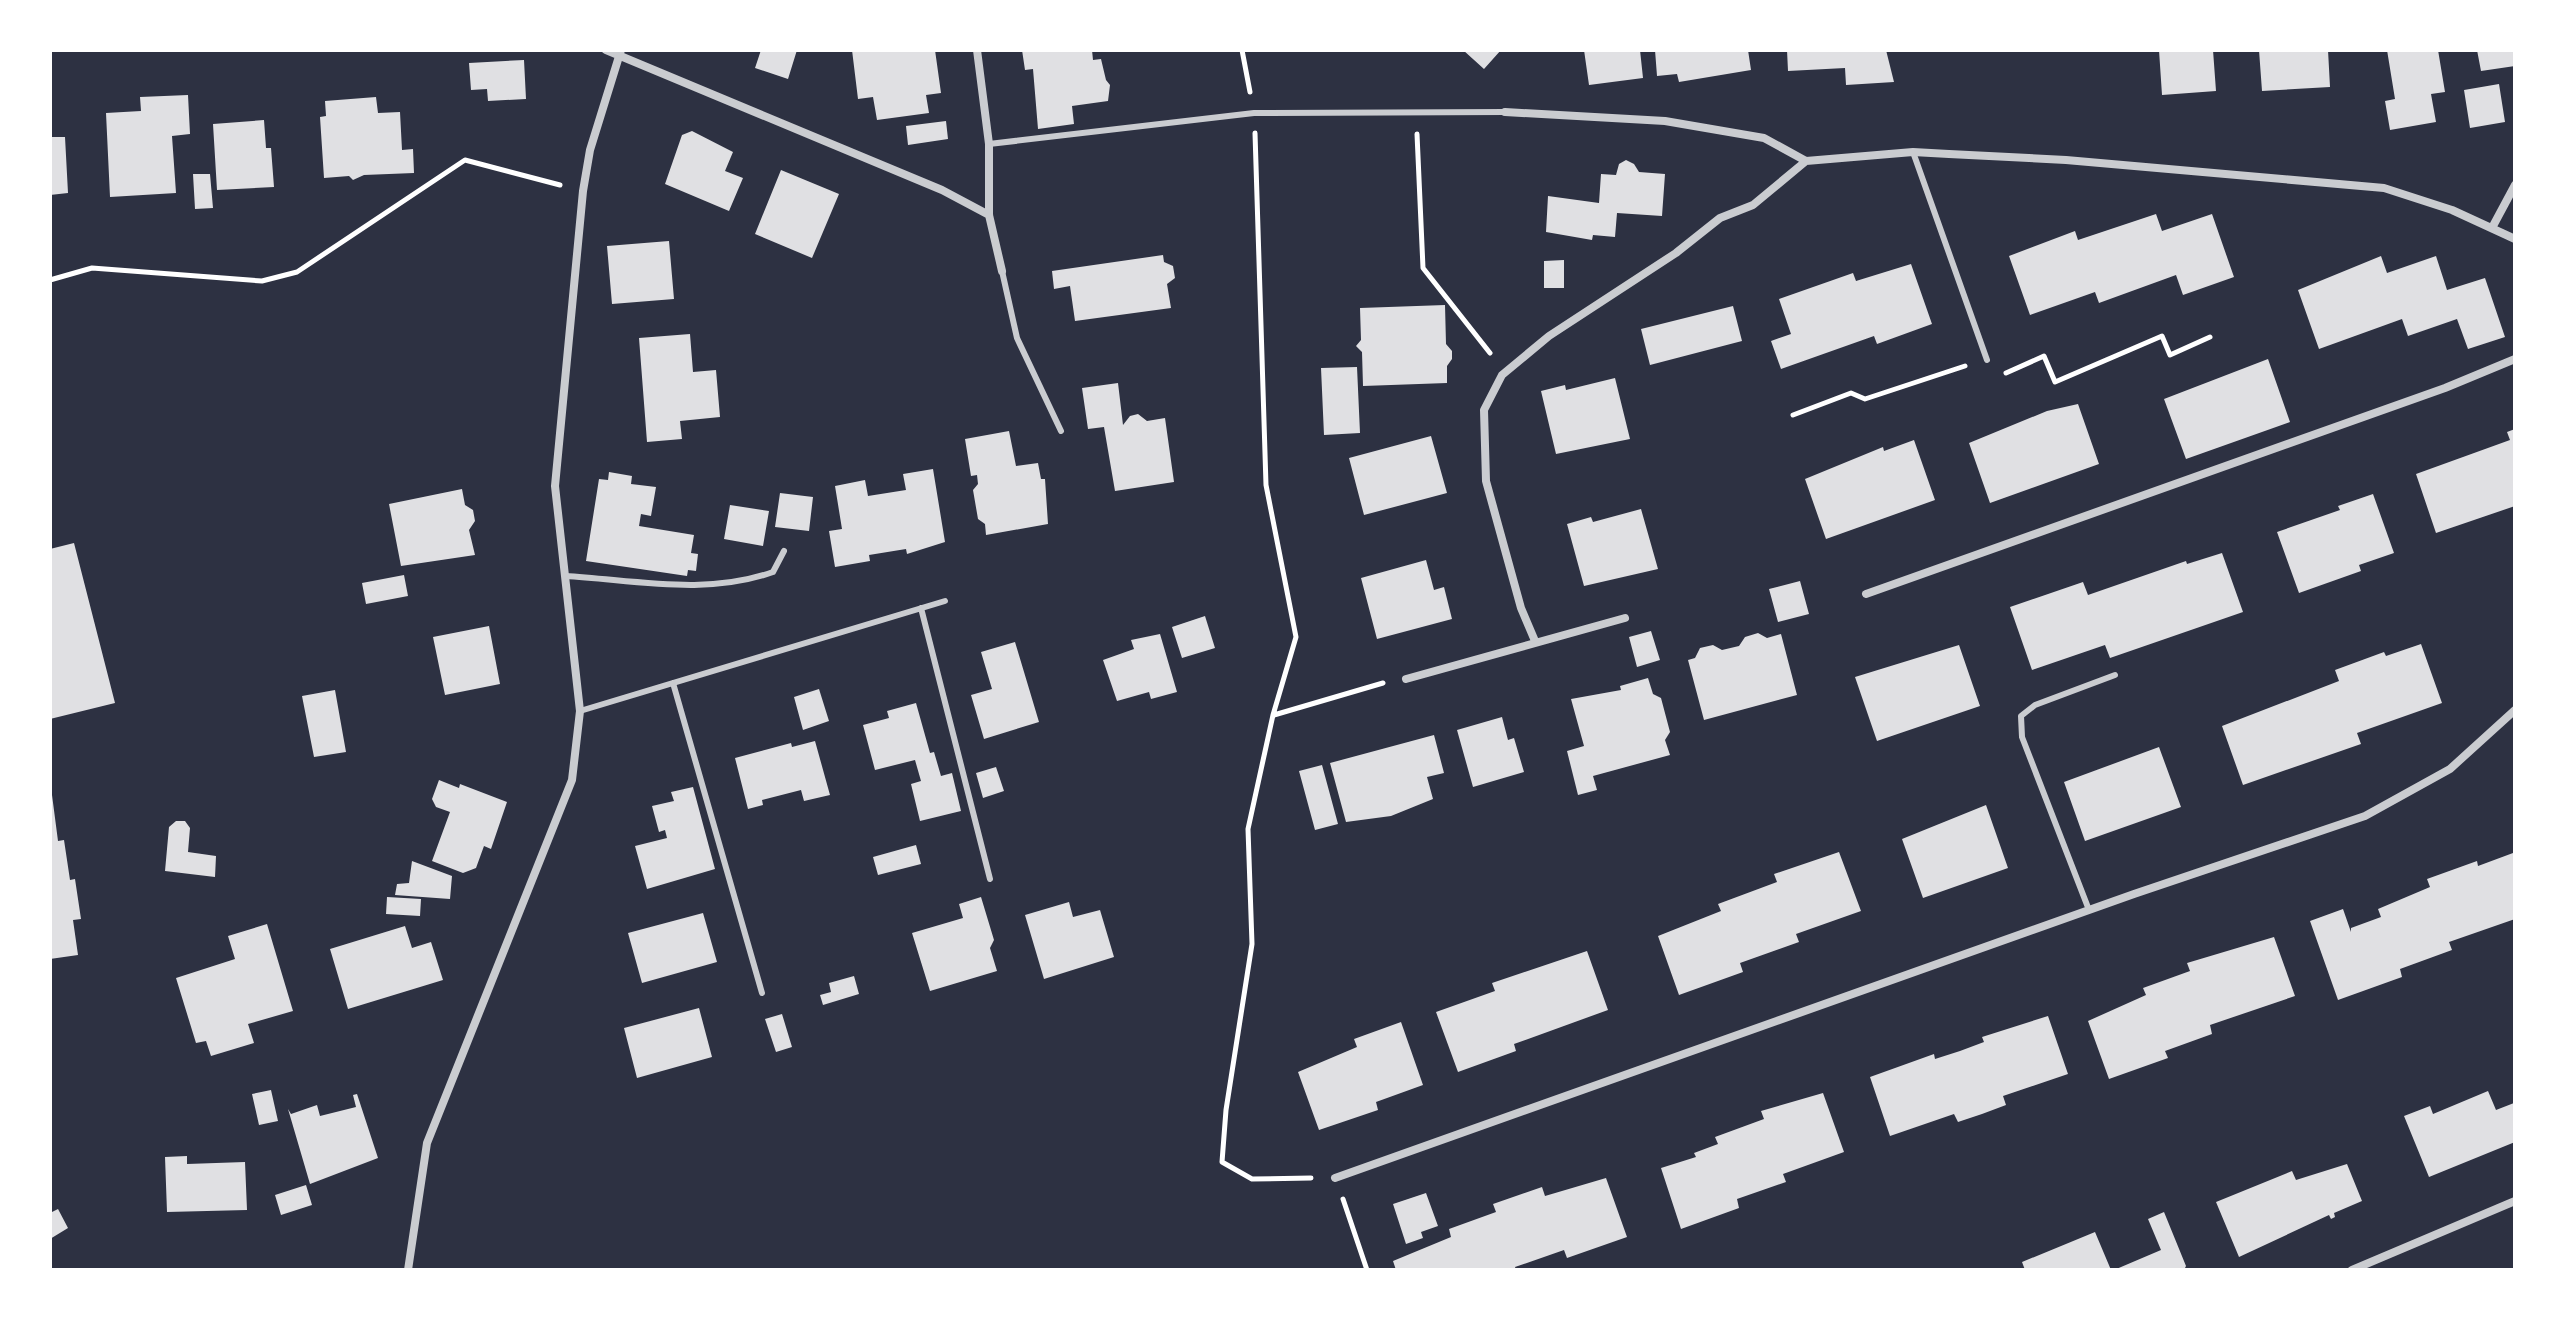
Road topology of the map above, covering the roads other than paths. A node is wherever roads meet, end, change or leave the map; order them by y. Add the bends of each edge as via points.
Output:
1 (606, 50) edge
2 (977, 50) edge
3 (620, 54) edge
4 (1505, 112) joint
5 (989, 144) junction
6 (1913, 152) junction
7 (1806, 161) junction
8 (2515, 185) edge
9 (989, 215) junction
10 (2493, 226) junction
11 (2515, 239) edge
12 (1002, 271) joint
13 (2515, 359) edge
14 (1987, 360) road end
15 (1061, 431) dead end
16 (784, 551) dead end
17 (565, 576) junction
18 (1866, 594) dead end
19 (945, 601) dead end
20 (921, 608) junction
21 (1625, 618) dead end
22 (1535, 641) junction
23 (2115, 675) dead end
24 (1406, 679) road end
25 (673, 683) junction
26 (2515, 710) edge
27 (580, 711) junction
28 (990, 879) dead end
29 (2089, 910) junction
30 (762, 993) dead end
31 (1335, 1178) road end
32 (2515, 1201) edge
33 (408, 1270) edge
34 (2352, 1270) edge

1 - 3 street
2 - 5 street
3 - 9 street via 942,190
3 - 17 street via 583,191 555,486
4 - 5 lane via 1254,113
4 - 7 street via 1665,121 1764,138
5 - 9 street
6 - 7 street
6 - 10 street via 2384,188
6 - 14 lane
7 - 22 street via 1753,205 1720,218 1549,336 1502,375 1484,410 1486,481
8 - 10 street
9 - 12 street
10 - 11 street
12 - 15 lane via 1017,338
13 - 18 street
16 - 17 lane via 773,572 723,585
17 - 27 street
19 - 20 lane
20 - 25 lane
20 - 28 lane
21 - 22 street
22 - 24 street
23 - 29 lane via 2035,705 2021,716 2022,737
25 - 27 lane
25 - 30 lane
26 - 29 street via 2450,769 2365,816
27 - 33 street via 572,780 427,1143
29 - 31 street
32 - 34 street

